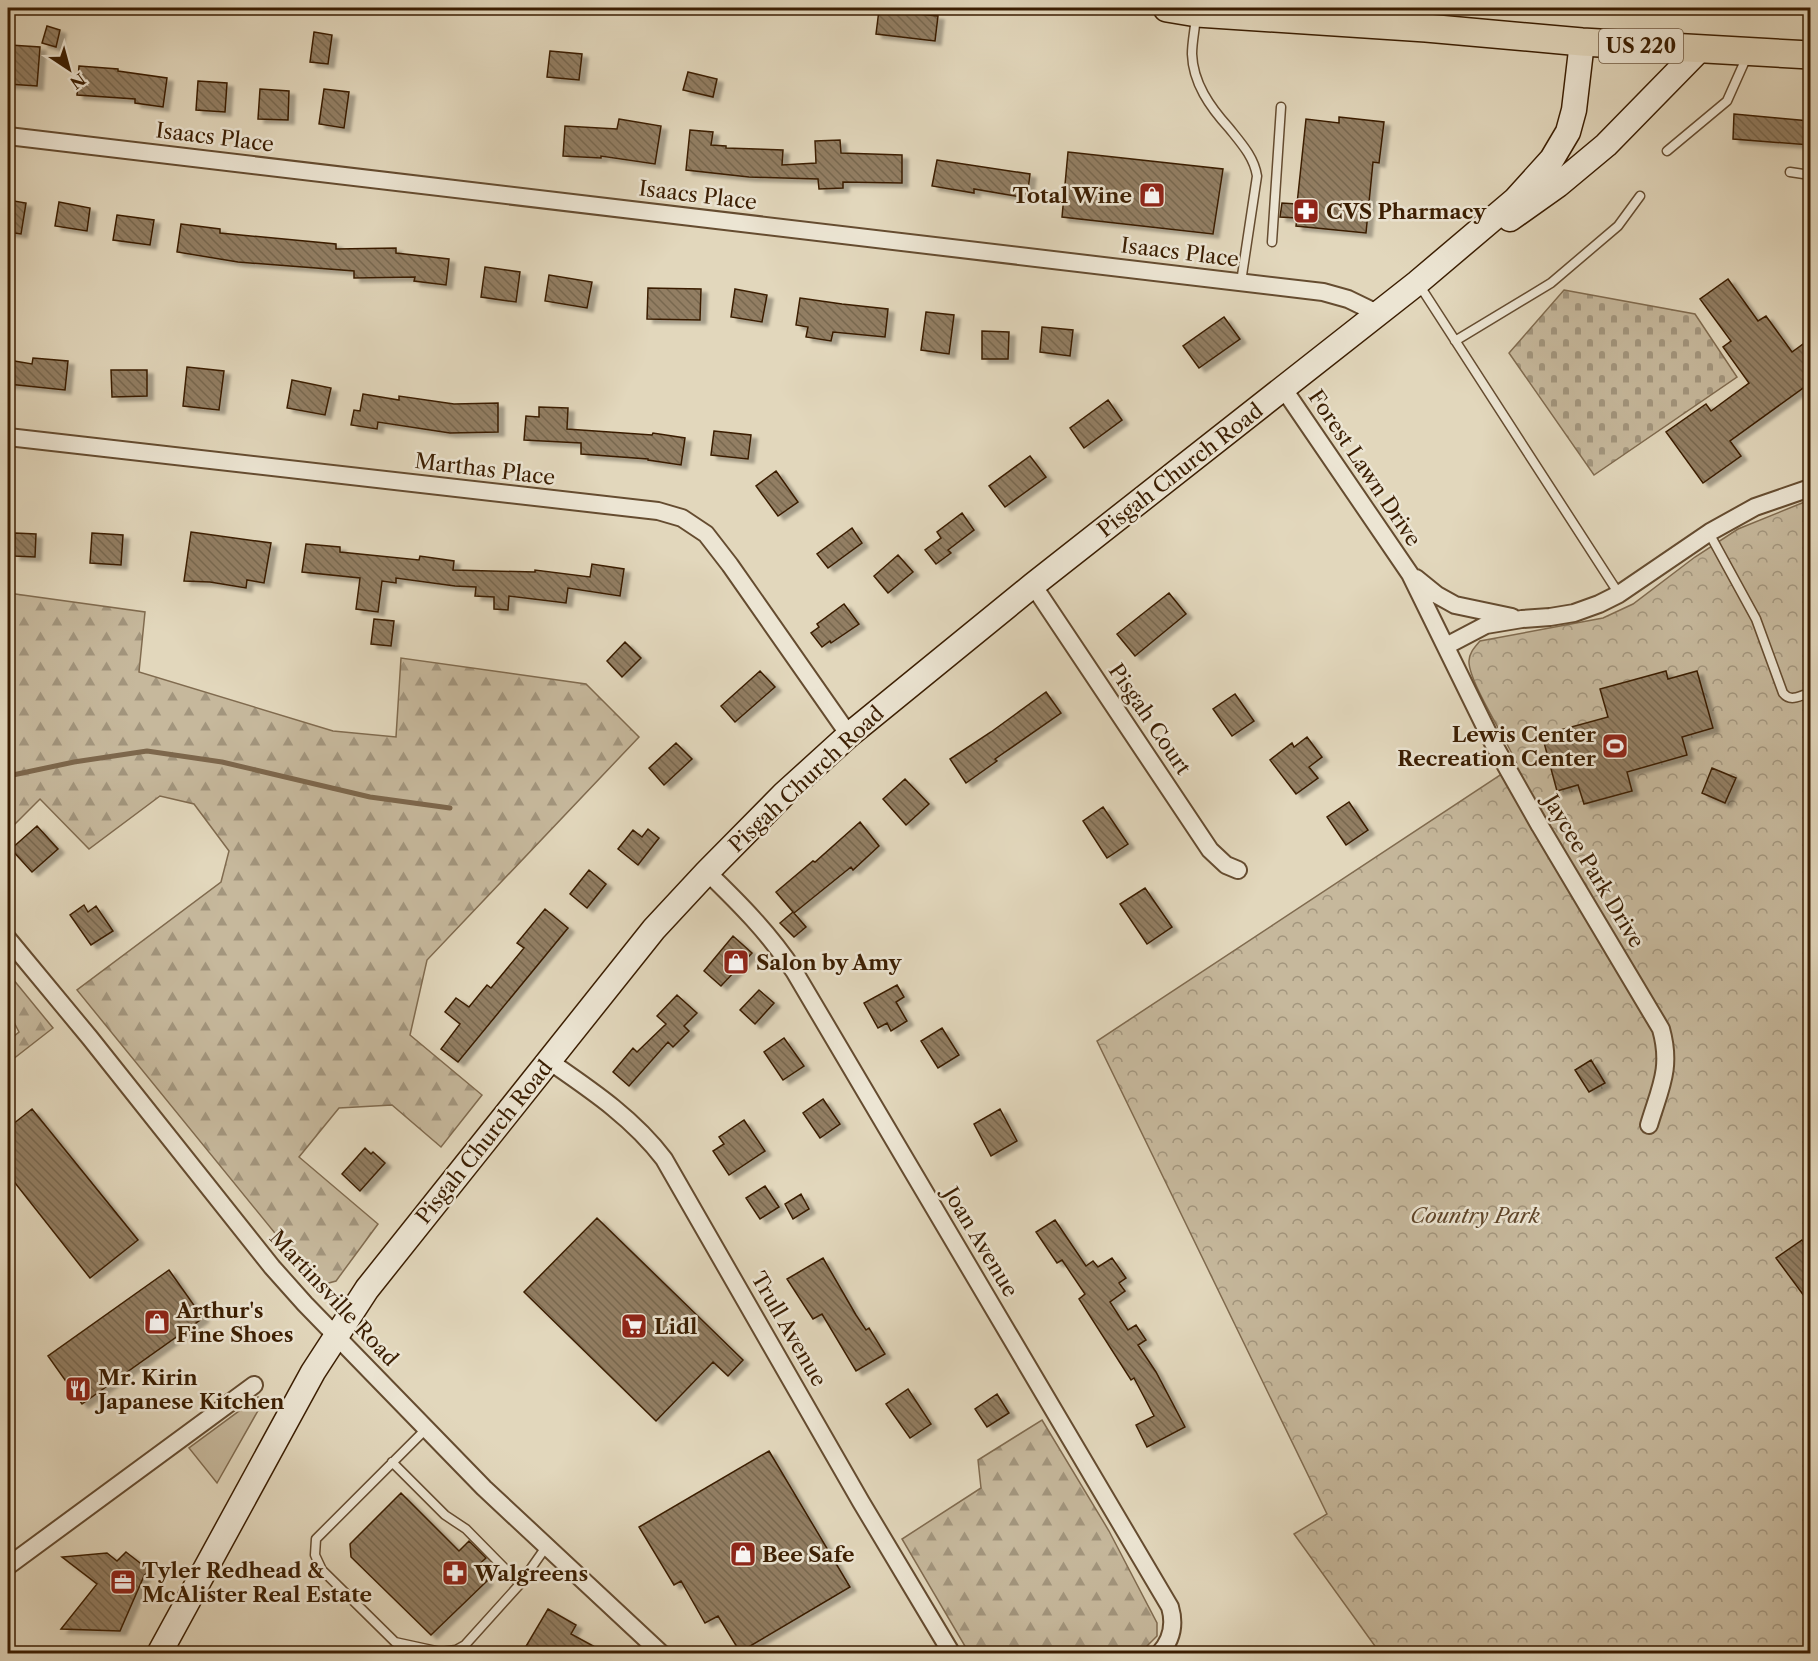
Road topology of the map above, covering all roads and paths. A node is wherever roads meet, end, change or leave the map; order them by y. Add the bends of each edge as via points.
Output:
1 (1167, 8) edge
2 (1197, 10) edge
3 (1582, 42) junction
4 (1700, 49) junction
5 (1749, 52) junction
6 (1810, 55) edge
7 (1281, 107) dead end
8 (8, 136) edge
9 (1668, 151) dead end
10 (1790, 172) dead end
11 (1810, 176) edge
12 (1640, 196) dead end
13 (1272, 242) dead end
14 (1424, 277) junction
15 (1241, 282) junction
16 (1379, 314) junction
17 (1455, 341) junction
18 (1283, 388) junction
19 (8, 437) edge
20 (1810, 488) edge
21 (1709, 533) junction
22 (1410, 574) junction
23 (1033, 585) junction
24 (1619, 594) junction
25 (1522, 619) junction
26 (1446, 646) junction
27 (1810, 693) edge
28 (849, 735) junction
29 (1238, 870) dead end
30 (707, 872) junction
31 (8, 939) edge
32 (549, 1061) junction
33 (1649, 1125) dead end
34 (336, 1337) junction
35 (254, 1385) dead end
36 (426, 1429) junction
37 (392, 1462) junction
38 (546, 1547) junction
39 (8, 1566) edge
40 (520, 1584) junction
41 (159, 1653) edge
42 (441, 1653) edge
43 (662, 1653) edge
44 (952, 1653) edge
45 (1159, 1653) edge

1 - 2 main road, US 220
2 - 3 main road, US 220
2 - 15 lane via 1192,55 1203,96 1249,154 1257,176
3 - 4 main road, US 220
3 - 14 main road, Pisgah Church Road via 1574,110 1563,142 1515,200
4 - 5 main road, US 220
4 - 14 main road via 1606,145 1573,173
5 - 6 main road, US 220
5 - 9 lane via 1727,101
7 - 13 lane
8 - 15 street, Isaacs Place
10 - 11 lane
12 - 17 lane via 1618,226 1551,283
14 - 16 main road, Pisgah Church Road
14 - 17 lane
15 - 16 street, Isaacs Place via 1338,295
16 - 18 main road, Pisgah Church Road
17 - 24 lane
18 - 22 street, Forest Lawn Drive
18 - 23 main road, Pisgah Church Road
19 - 28 street, Marthas Place via 658,511 682,518 706,534 730,565
20 - 21 street, Forest Lawn Drive via 1755,507
21 - 24 street, Forest Lawn Drive
21 - 27 lane via 1756,619 1783,693 1792,699
22 - 25 street, Forest Lawn Drive via 1455,605
22 - 26 street, Forest Lawn Drive
23 - 28 main road, Pisgah Church Road
23 - 29 street, Pisgah Court via 1210,850
24 - 25 street, Forest Lawn Drive via 1574,613
25 - 26 street, Forest Lawn Drive via 1486,625
26 - 33 street, Jaycee Park Drive via 1510,774 1661,1029 1667,1048 1666,1069
28 - 30 main road, Pisgah Church Road
30 - 32 main road, Pisgah Church Road via 654,929
30 - 45 street, Joan Avenue via 774,941 794,971 1170,1607 1173,1628
31 - 34 street, Martinsville Road via 272,1267
32 - 34 main road, Pisgah Church Road via 367,1289
32 - 44 street, Trull Avenue via 628,1118 664,1159
34 - 36 street, Martinsville Road
34 - 41 main road, Pisgah Church Road
35 - 39 street
36 - 37 lane
36 - 38 street, Martinsville Road
37 - 40 lane
37 - 42 lane via 316,1539 315,1555 322,1570 395,1642
38 - 40 lane
38 - 43 street, Martinsville Road
40 - 42 lane via 465,1645

